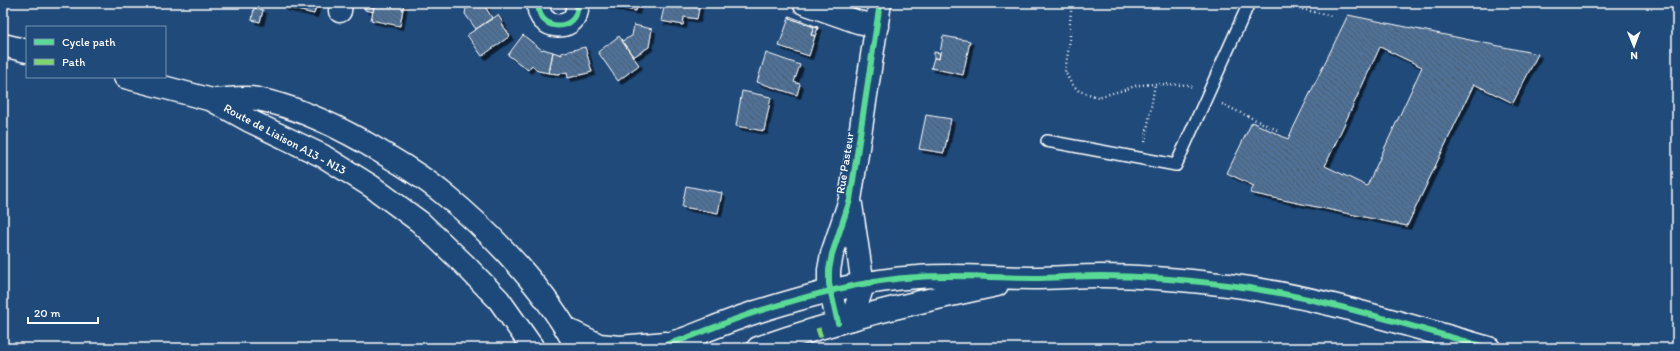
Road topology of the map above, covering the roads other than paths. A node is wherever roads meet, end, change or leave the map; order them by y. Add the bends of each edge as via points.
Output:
1 (539, 3) edge
2 (577, 3) edge
3 (804, 3) edge
4 (880, 3) edge
5 (1249, 3) edge
6 (877, 26) junction
7 (3, 45) edge
8 (26, 51) edge
9 (129, 78) edge
10 (212, 100) junction
11 (1047, 141) dead end
12 (850, 200) junction
13 (1034, 278) junction
14 (863, 285) junction
15 (831, 292) junction
16 (845, 321) junction
17 (573, 339) edge
18 (663, 346) edge
19 (533, 348) edge
20 (758, 348) edge
21 (1489, 348) edge

1 - 2 street via 542,18 547,23 560,26 566,25 575,17
3 - 6 street
4 - 6 street, Rue Pasteur
5 - 11 lane via 1176,166
6 - 12 street, Rue Pasteur
7 - 8 street
9 - 10 street
10 - 17 street, Route de Liaison A13 - N13 via 256,98 300,112 339,128 388,156 445,195 493,239 529,279
10 - 19 street, Route de Liaison A13 - N13 via 324,156 420,222 499,300
12 - 14 street, Rue Pasteur
12 - 15 street, Rue Pasteur via 832,254 829,270
13 - 14 street via 931,276
13 - 16 street via 928,300
13 - 21 street via 1142,277 1229,285 1334,305
14 - 15 street
14 - 16 street, Rue Pasteur
15 - 16 street, Rue Pasteur
15 - 18 street via 765,309
16 - 20 street
17 - 18 street via 620,347

